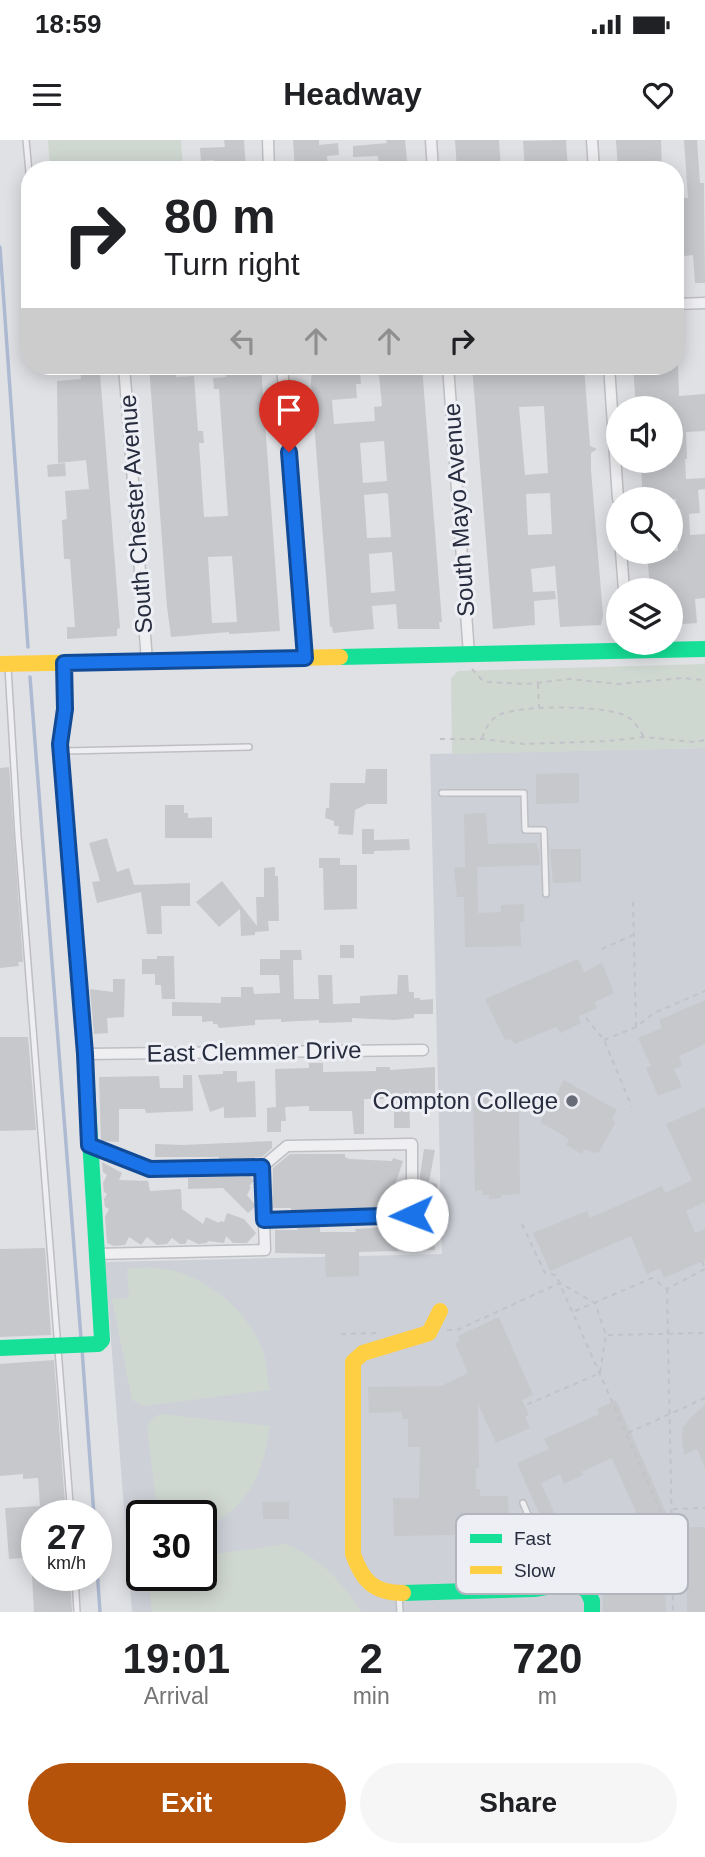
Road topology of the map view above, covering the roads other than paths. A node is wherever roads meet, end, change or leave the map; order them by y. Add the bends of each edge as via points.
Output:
1 (26, 140) edge
2 (268, 140) edge
3 (431, 140) edge
4 (592, 140) edge
5 (28, 161) edge
6 (269, 161) edge
7 (432, 161) edge
8 (593, 161) edge
9 (705, 303) edge
10 (684, 304) edge
11 (125, 375) edge
12 (283, 375) edge
13 (449, 375) edge
14 (610, 375) edge
15 (617, 487) edge
16 (606, 648) edge
17 (683, 648) edge
18 (705, 649) edge
19 (305, 658) junction
20 (147, 661) junction
21 (470, 661) junction
22 (64, 663) junction
23 (4, 664) edge
24 (249, 747) dead end
25 (61, 751) junction
26 (442, 793) dead end
27 (546, 894) dead end
28 (423, 1050) dead end
29 (85, 1054) junction
30 (89, 1145) junction
31 (262, 1167) junction
32 (264, 1220) junction
33 (96, 1254) junction
34 (440, 1311) dead end
35 (62, 1346) junction
36 (0, 1348) edge
37 (70, 1500) edge
38 (523, 1503) dead end
39 (528, 1514) edge
40 (76, 1591) edge
41 (456, 1591) edge
42 (399, 1592) junction
43 (589, 1594) edge
44 (77, 1612) edge
45 (400, 1612) edge
46 (592, 1612) edge

1 - 5 lane
2 - 6 street
3 - 7 street
4 - 8 street
9 - 10 street
11 - 20 street, South Chester Avenue
12 - 19 street
13 - 21 street, South Mayo Avenue
14 - 15 street
16 - 21 street
17 - 18 street
19 - 20 street
19 - 21 street
20 - 22 street
22 - 23 street
22 - 25 street
23 - 35 lane
24 - 25 lane
25 - 29 street
26 - 27 lane via 524,793 525,830 544,830
28 - 29 street, East Clemmer Drive
29 - 30 street
30 - 31 street via 150,1169
30 - 33 street
31 - 32 street
31 - 32 street via 287,1146 412,1144 412,1215
32 - 33 street via 265,1250
33 - 35 street via 102,1340
34 - 42 street via 429,1331 363,1353 353,1362 353,1554 369,1585 387,1593
35 - 36 street
35 - 37 lane
38 - 39 lane
40 - 44 lane
41 - 42 street
42 - 45 lane
43 - 46 street

